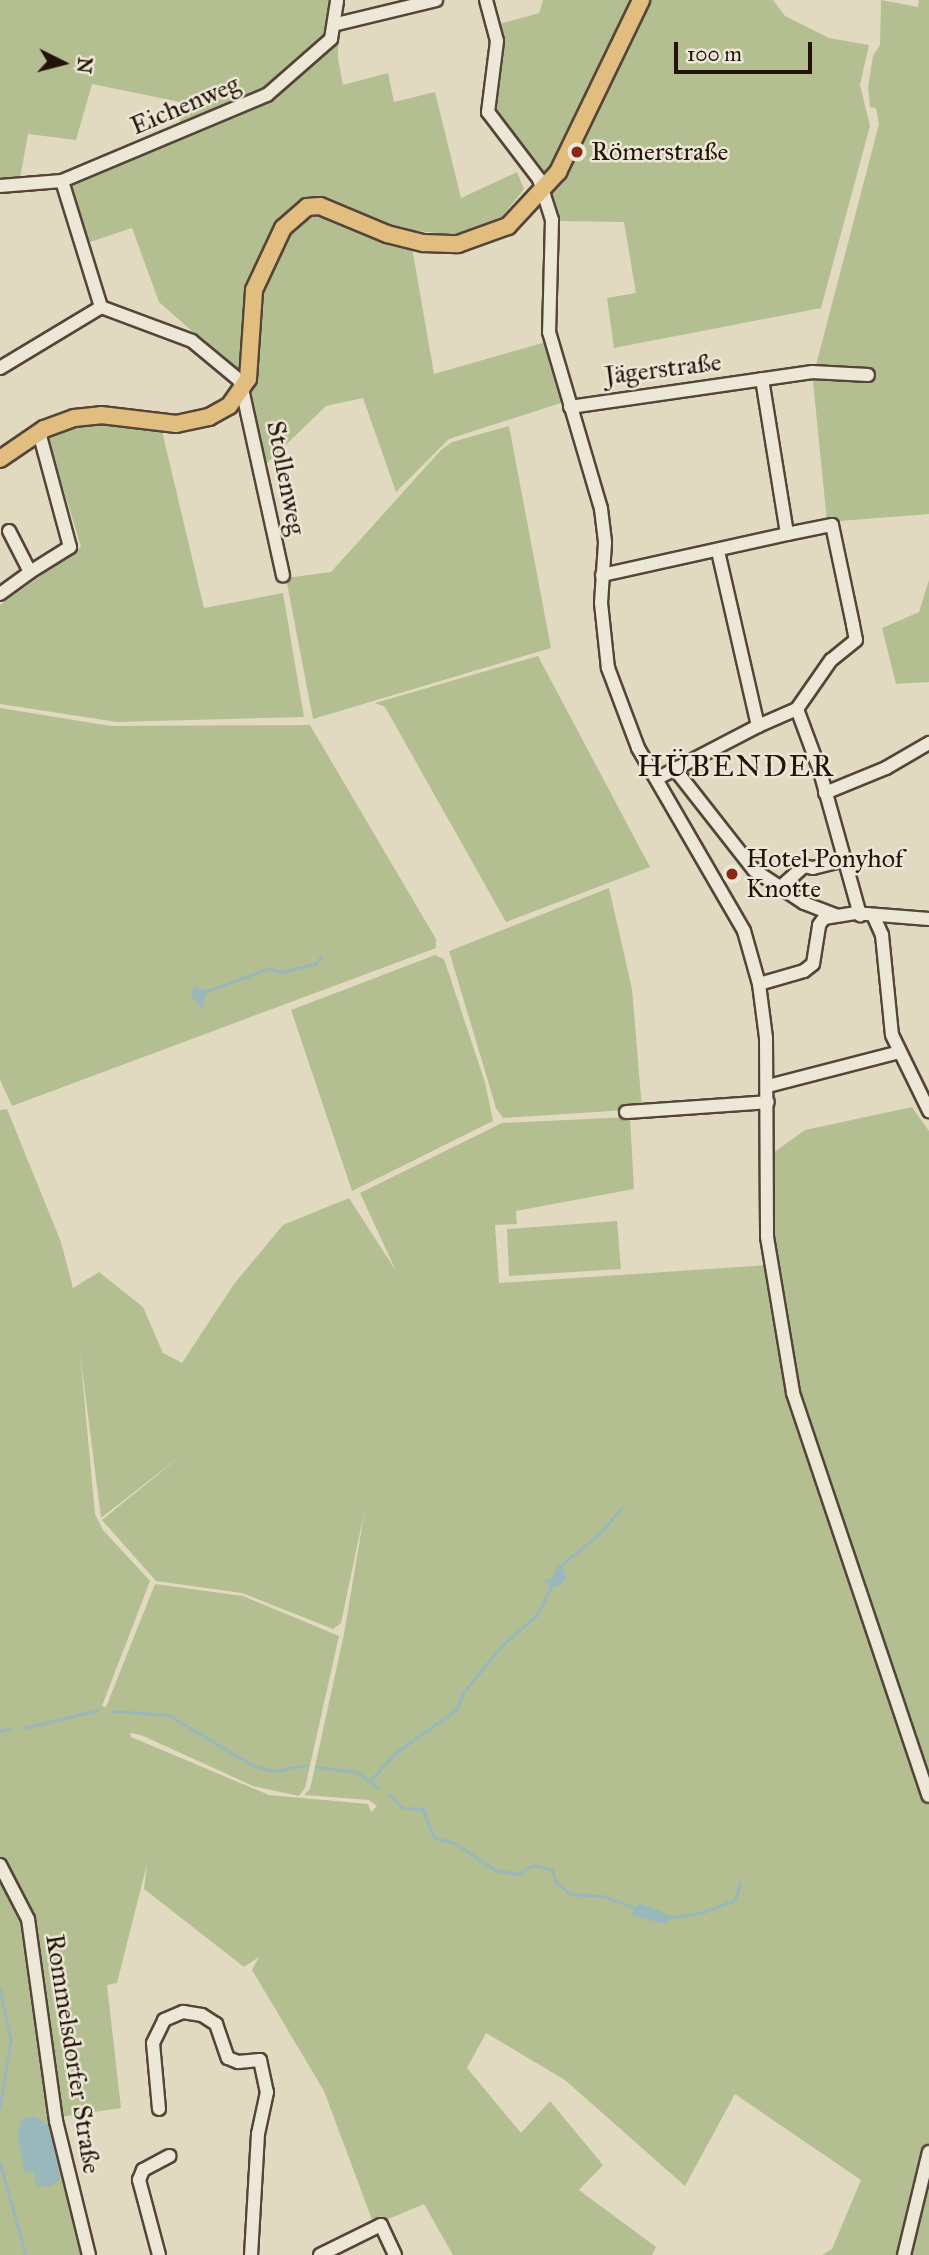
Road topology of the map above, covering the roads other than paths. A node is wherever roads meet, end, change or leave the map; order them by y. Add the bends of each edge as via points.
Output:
1 (337, 0) edge
2 (436, 0) edge
3 (486, 0) edge
4 (641, 0) edge
5 (337, 24) junction
6 (62, 181) junction
7 (0, 186) edge
8 (545, 191) junction
9 (101, 307) junction
10 (0, 368) edge
11 (868, 375) dead end
12 (762, 379) junction
13 (242, 389) junction
14 (570, 407) junction
15 (39, 432) junction
16 (0, 459) edge
17 (9, 531) dead end
18 (787, 534) junction
19 (718, 551) junction
20 (30, 572) junction
21 (602, 575) junction
22 (283, 576) dead end
23 (0, 594) edge
24 (797, 709) junction
25 (758, 726) junction
26 (929, 743) edge
27 (674, 768) junction
28 (658, 778) junction
29 (825, 793) junction
30 (845, 860) junction
31 (783, 886) junction
32 (835, 915) junction
33 (860, 915) junction
34 (874, 917) junction
35 (929, 919) edge
36 (758, 985) junction
37 (899, 1052) junction
38 (768, 1086) junction
39 (768, 1102) junction
40 (929, 1111) edge
41 (626, 1112) dead end
42 (929, 1796) edge
43 (0, 1865) edge
44 (159, 2109) dead end
45 (929, 2152) edge
46 (169, 2156) dead end
47 (89, 2255) edge
48 (159, 2255) edge
49 (251, 2255) edge
50 (320, 2255) edge
51 (396, 2255) edge
52 (904, 2255) edge

1 - 5 street
2 - 5 street
3 - 8 street via 497,41 488,112
4 - 8 main road via 579,132
5 - 6 street, Eichenweg via 331,39 267,94
6 - 7 street, Eichenweg
6 - 9 street
8 - 13 main road via 508,226 457,244 407,240 337,211 307,207 283,228 254,290 249,313 252,358
8 - 14 street via 554,242 549,332
9 - 10 street
9 - 13 street via 192,341
11 - 12 street, Jägerstraße via 812,372
12 - 14 street, Jägerstraße
12 - 18 street, Jägerstraße
13 - 15 main road via 229,406 193,422 159,423 102,415 74,418
13 - 22 street, Stollenweg
14 - 21 street via 601,509
15 - 16 main road
15 - 20 street via 70,547
17 - 20 street
18 - 19 street
18 - 24 street via 832,525 856,640 831,660
19 - 21 street
19 - 25 street
20 - 23 street
21 - 28 street via 608,668 638,748
24 - 25 street
24 - 29 street
25 - 27 street
26 - 29 street via 886,768
27 - 28 street
27 - 31 street via 754,870
28 - 36 street via 744,931
29 - 30 street
30 - 31 street via 804,866
30 - 33 street
31 - 32 street via 804,904
32 - 33 street
32 - 36 street via 819,925 813,964
33 - 34 street
34 - 35 street
34 - 37 street via 882,935 884,990
36 - 38 street
37 - 38 street
37 - 40 street
38 - 39 street
39 - 41 street
39 - 42 street via 767,1237 793,1393
43 - 47 street, Rommelsdorfer Straße via 28,1919 56,2121
44 - 49 street via 153,2043 164,2020 183,2012 202,2015 216,2024 228,2058 260,2060 267,2092 258,2134
45 - 52 street
46 - 48 street via 143,2170 139,2180
50 - 51 street via 381,2225

